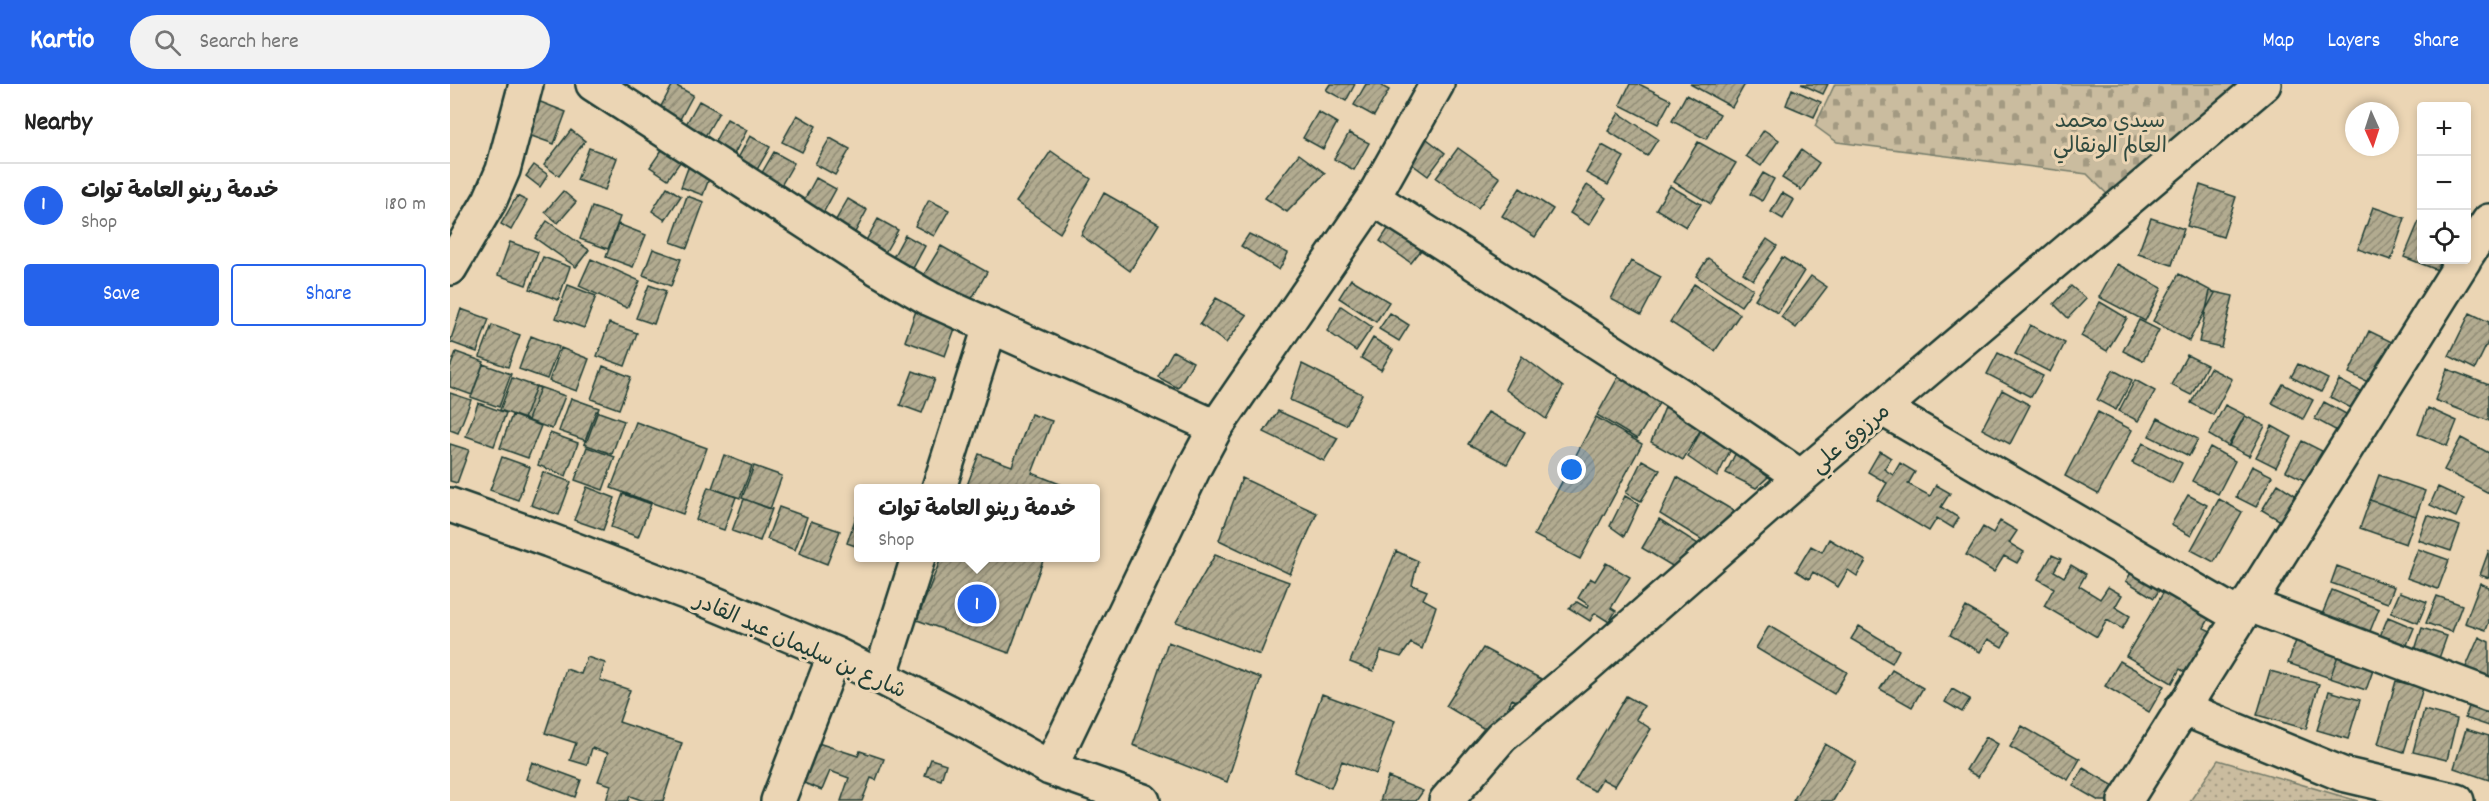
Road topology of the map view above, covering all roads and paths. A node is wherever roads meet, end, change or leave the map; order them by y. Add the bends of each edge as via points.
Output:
1 (526, 84) edge
2 (593, 84) edge
3 (1437, 84) edge
4 (2264, 84) edge
5 (1373, 198) junction
6 (2489, 220) edge
7 (2471, 248) edge
8 (2461, 264) edge
9 (450, 268) edge
10 (990, 327) junction
11 (1883, 409) junction
12 (1216, 427) junction
13 (1801, 477) junction
14 (941, 484) edge
15 (450, 506) edge
16 (917, 562) edge
17 (2243, 610) junction
18 (835, 654) junction
19 (880, 677) junction
20 (2489, 695) edge
21 (2182, 708) junction
22 (1050, 768) junction
23 (778, 801) edge
24 (1143, 801) edge
25 (1446, 801) edge
26 (2125, 801) edge
27 (2457, 801) edge

1 - 9 street via 490,200
2 - 10 street via 877,268
3 - 5 street
4 - 11 street, مرزوق علي
5 - 12 street
5 - 13 street
6 - 7 street
8 - 17 street
10 - 12 street
10 - 14 street
11 - 13 street, مرزوق علي
11 - 17 street
12 - 22 street
13 - 25 street, مرزوق علي via 1501,736
15 - 18 street, شارع بن سليمان عبد القادر via 706,600
16 - 19 street
17 - 20 street
17 - 21 street
18 - 19 street, شارع بن سليمان عبد القادر
18 - 23 street
19 - 22 street, شارع بن سليمان عبد القادر
21 - 26 street
21 - 27 street via 2342,774
22 - 24 street, شارع بن سليمان عبد القادر

